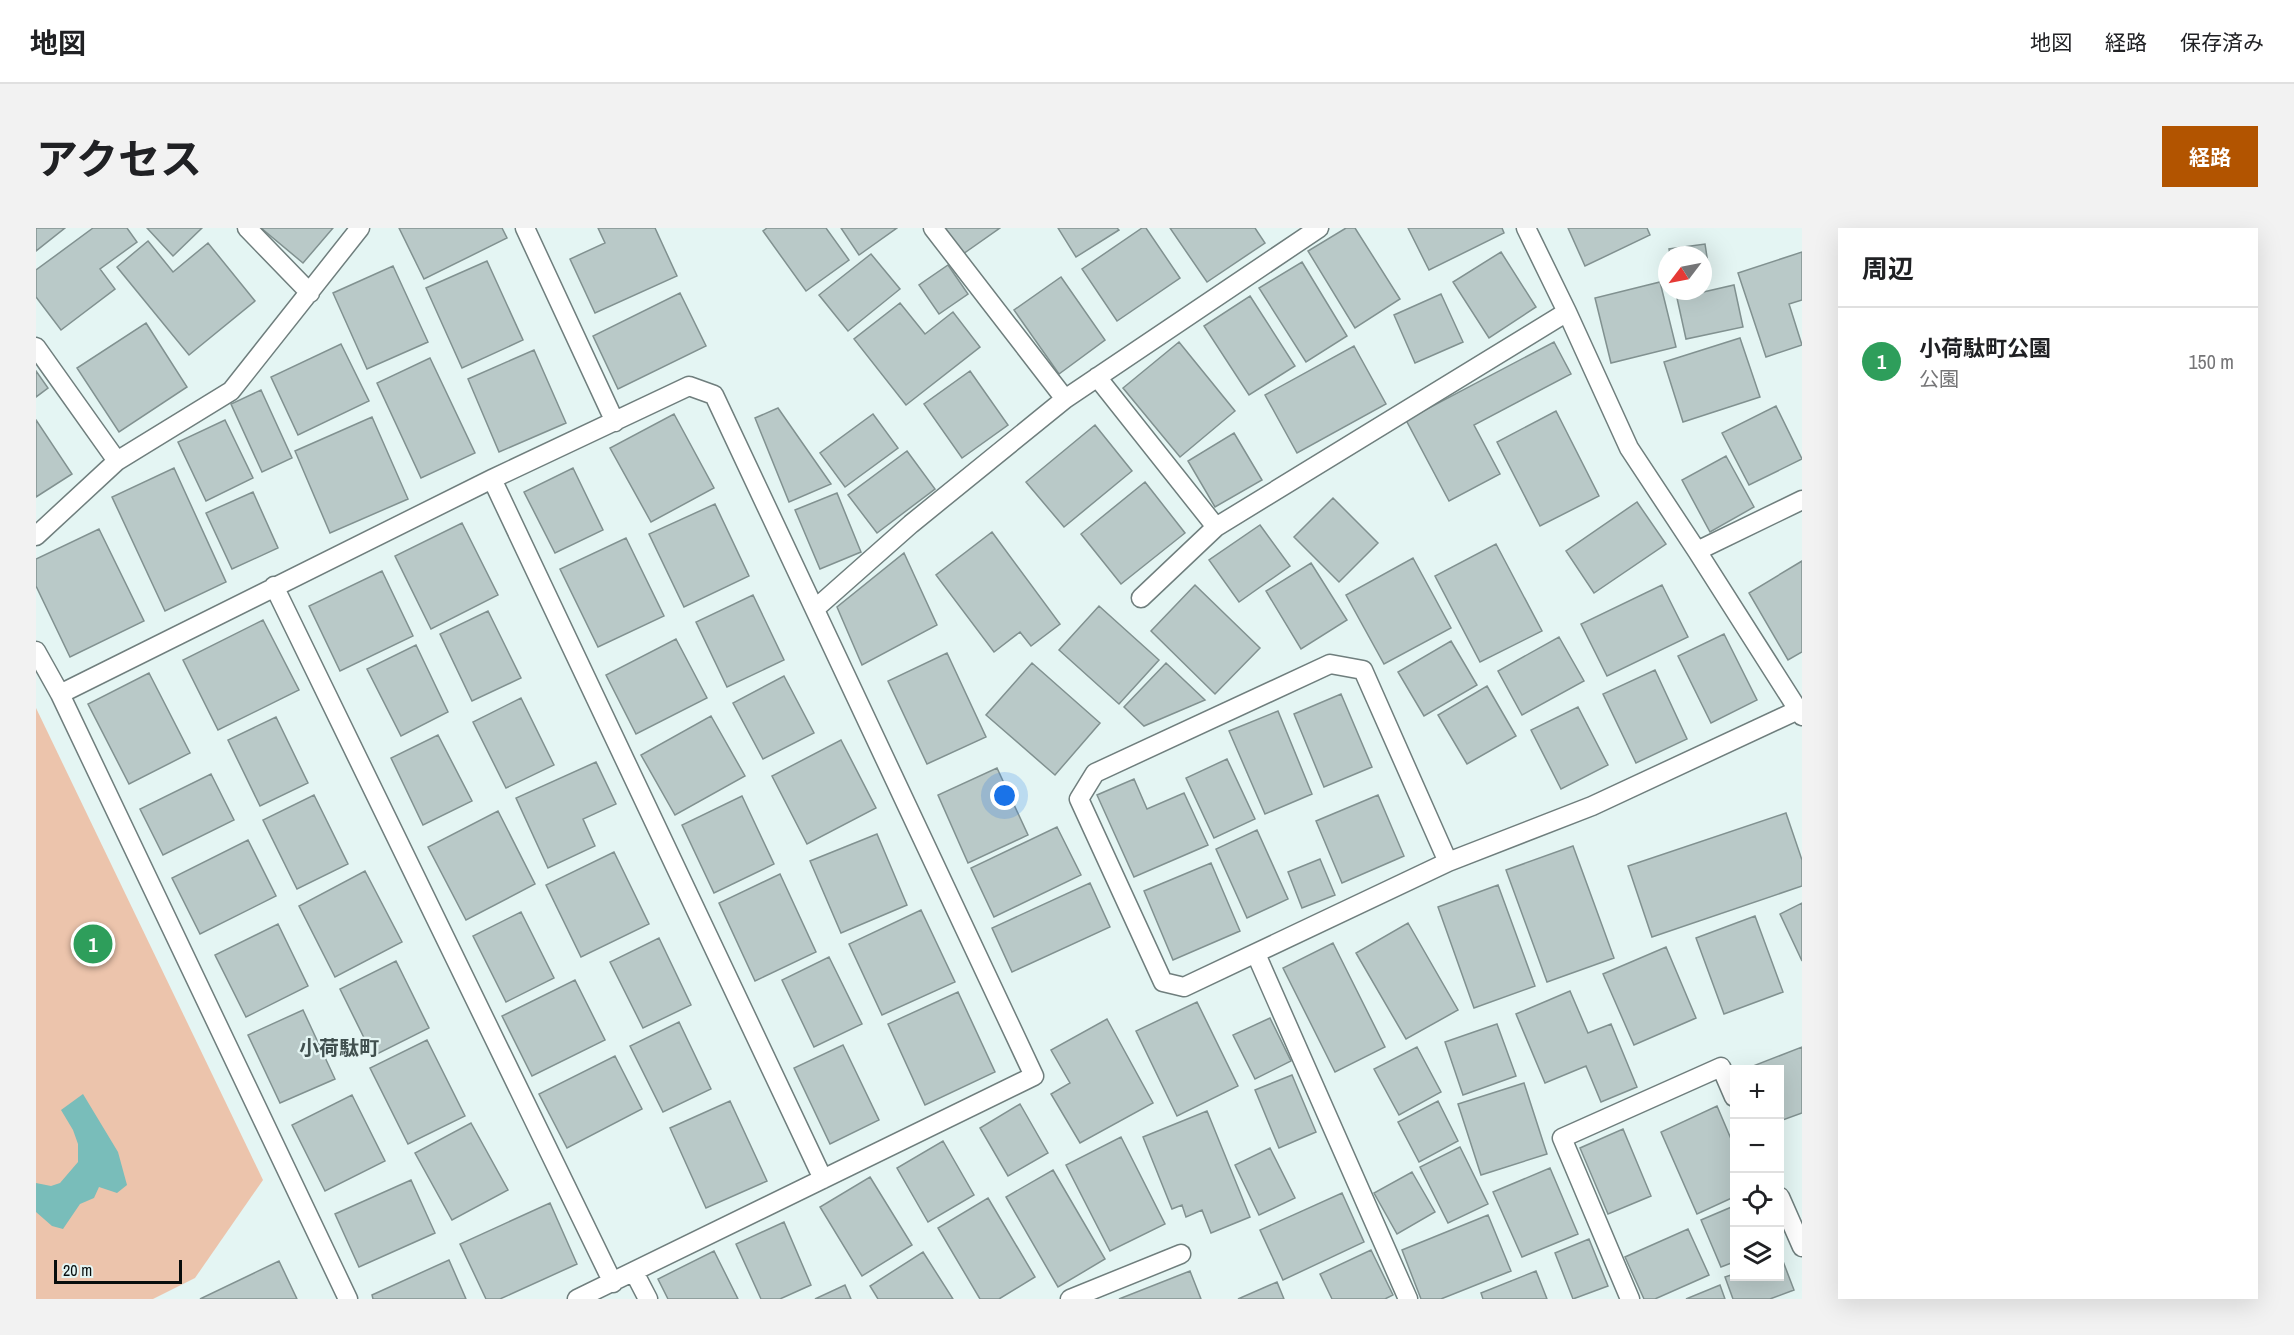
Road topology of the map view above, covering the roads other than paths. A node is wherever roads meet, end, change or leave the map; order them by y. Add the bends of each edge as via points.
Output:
1 (247, 228) edge
2 (360, 228) edge
3 (525, 228) edge
4 (933, 228) edge
5 (1318, 228) edge
6 (1526, 228) edge
7 (310, 293) junction
8 (1567, 312) junction
9 (36, 347) edge
10 (1097, 377) junction
11 (1065, 399) junction
12 (615, 422) junction
13 (117, 461) junction
14 (492, 479) junction
15 (1802, 500) edge
16 (1216, 527) junction
17 (36, 536) edge
18 (1698, 550) junction
19 (274, 586) junction
20 (1141, 598) dead end
21 (816, 608) junction
22 (36, 651) edge
23 (60, 694) junction
24 (1800, 713) edge
25 (1448, 862) junction
26 (1256, 954) junction
27 (1730, 1088) edge
28 (823, 1179) junction
29 (1784, 1208) edge
30 (1802, 1247) edge
31 (1181, 1254) dead end
32 (634, 1272) junction
33 (613, 1283) junction
34 (348, 1299) edge
35 (577, 1299) edge
36 (648, 1299) edge
37 (1070, 1299) edge
38 (1408, 1299) edge
39 (1630, 1299) edge

1 - 7 lane
2 - 7 lane
3 - 12 lane
4 - 11 lane
5 - 10 lane
6 - 8 lane
7 - 13 lane via 231,391
8 - 16 lane
8 - 18 lane via 1629,448
9 - 13 lane
10 - 11 lane
10 - 16 lane
11 - 21 lane via 911,524
12 - 14 lane
12 - 21 lane via 689,386 714,395
13 - 17 lane
14 - 19 lane
14 - 28 lane
15 - 18 lane
16 - 20 lane
18 - 24 lane
19 - 23 lane
19 - 33 lane
21 - 28 lane via 1034,1076
22 - 23 lane
23 - 34 lane
24 - 25 lane via 1592,806
25 - 26 lane
25 - 26 lane via 1363,670 1330,664 1095,773 1078,800 1164,982 1184,987
26 - 38 lane
27 - 39 lane via 1721,1067 1562,1138
28 - 32 lane
29 - 30 lane
31 - 37 lane
32 - 33 lane
32 - 36 lane
33 - 35 lane

